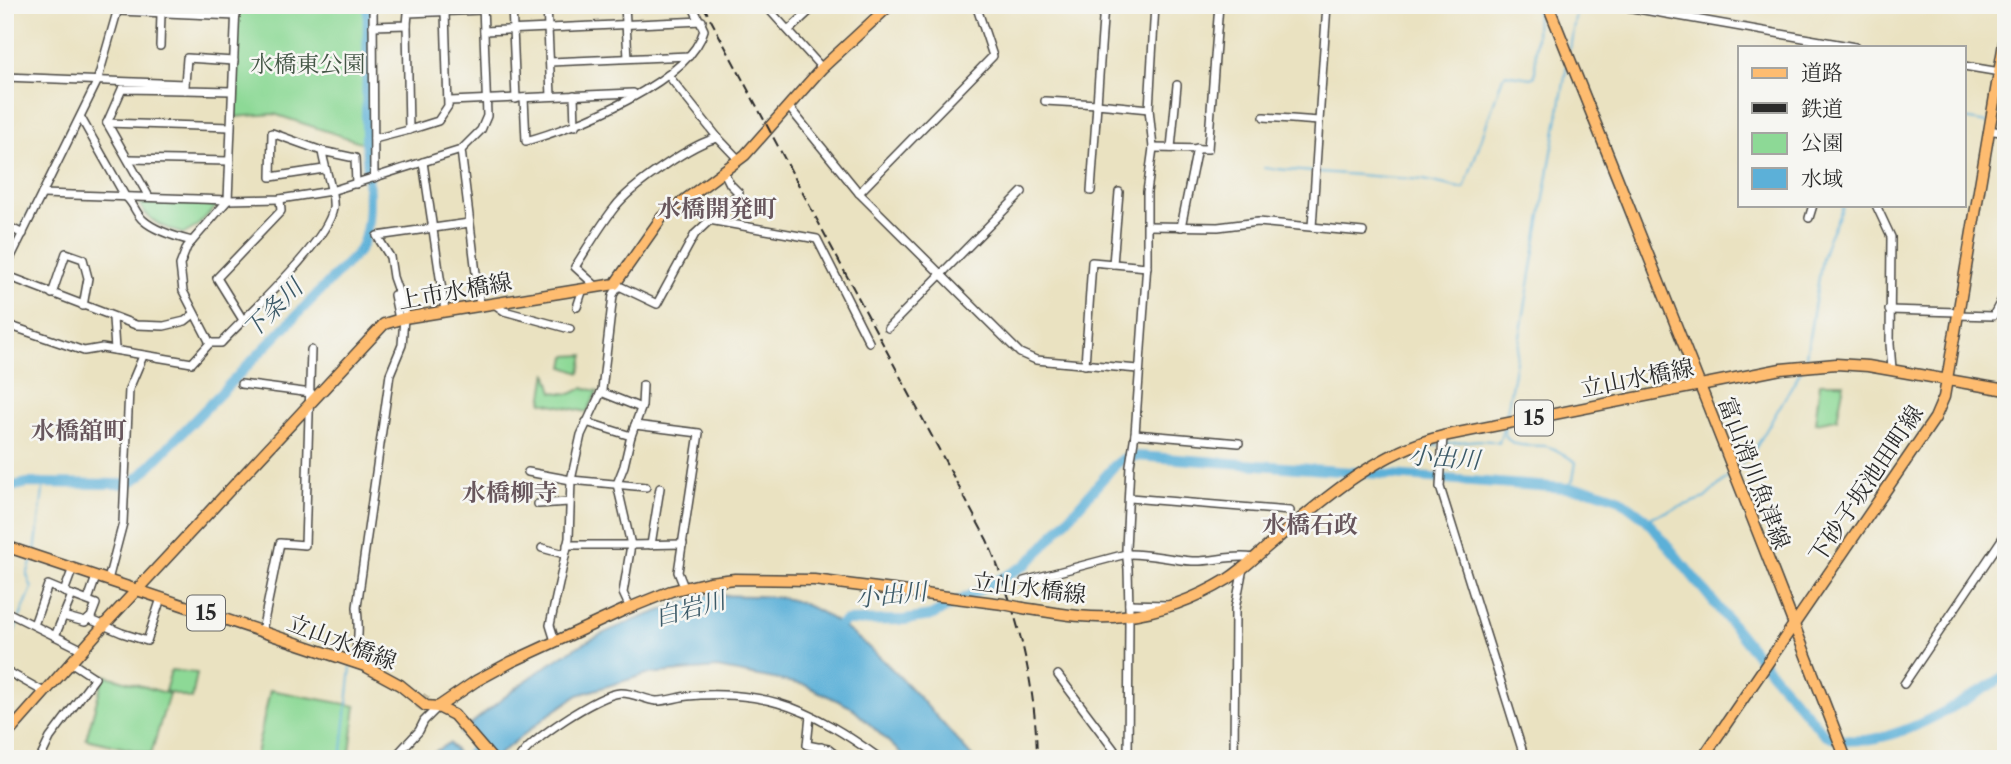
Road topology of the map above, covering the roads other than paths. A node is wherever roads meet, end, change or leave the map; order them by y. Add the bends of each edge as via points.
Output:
1 (12, 5) edge
2 (236, 5) edge
3 (373, 5) edge
4 (512, 5) edge
5 (547, 5) edge
6 (625, 5) edge
7 (692, 5) edge
8 (765, 5) edge
9 (816, 5) edge
10 (890, 5) edge
11 (976, 5) edge
12 (1104, 5) edge
13 (1155, 5) edge
14 (1219, 5) edge
15 (1327, 5) edge
16 (1548, 5) edge
17 (1615, 5) edge
18 (119, 8) edge
19 (483, 8) edge
20 (5, 9) edge
21 (408, 9) edge
22 (445, 12) junction
23 (161, 14) junction
24 (236, 16) junction
25 (702, 21) junction
26 (626, 24) junction
27 (407, 25) junction
28 (373, 26) junction
29 (548, 28) junction
30 (513, 30) junction
31 (789, 30) junction
32 (2006, 31) edge
33 (484, 32) junction
34 (160, 46) dead end
35 (1849, 46) edge
36 (689, 56) junction
37 (628, 58) junction
38 (234, 61) junction
39 (550, 62) junction
40 (1966, 66) edge
41 (822, 68) junction
42 (2002, 72) edge
43 (668, 75) junction
44 (5, 77) edge
45 (97, 82) junction
46 (1177, 85) dead end
47 (185, 87) junction
48 (232, 91) junction
49 (638, 93) junction
50 (573, 95) junction
51 (551, 96) junction
52 (520, 98) junction
53 (488, 100) junction
54 (450, 101) junction
55 (1045, 101) dead end
56 (1097, 104) junction
57 (788, 106) junction
58 (1149, 109) junction
59 (1264, 117) dead end
60 (81, 118) junction
61 (1319, 121) junction
62 (107, 122) junction
63 (575, 126) junction
64 (230, 127) junction
65 (409, 130) junction
66 (1989, 130) junction
67 (2006, 133) edge
68 (718, 138) junction
69 (374, 139) junction
70 (1153, 148) junction
71 (1171, 148) junction
72 (1197, 148) junction
73 (461, 150) junction
74 (322, 151) junction
75 (129, 159) junction
76 (738, 160) junction
77 (229, 162) junction
78 (423, 162) junction
79 (324, 169) junction
80 (724, 172) junction
81 (371, 180) junction
82 (357, 184) junction
83 (331, 191) junction
84 (1091, 191) dead end
85 (1023, 192) dead end
86 (1119, 192) dead end
87 (859, 193) junction
88 (42, 194) junction
89 (125, 196) junction
90 (149, 197) junction
91 (280, 199) junction
92 (229, 200) junction
93 (1813, 206) edge
94 (1876, 206) edge
95 (1809, 218) dead end
96 (709, 220) junction
97 (469, 223) junction
98 (5, 225) edge
99 (1148, 226) junction
100 (1181, 227) junction
101 (1312, 227) junction
102 (433, 228) junction
103 (1363, 232) dead end
104 (23, 234) junction
105 (192, 241) junction
106 (1113, 264) junction
107 (1147, 267) junction
108 (5, 269) edge
109 (941, 274) junction
110 (5, 275) edge
111 (616, 286) junction
112 (597, 287) junction
113 (583, 289) junction
114 (52, 294) junction
115 (394, 295) dead end
116 (2001, 301) dead end
117 (494, 304) junction
118 (83, 306) junction
119 (480, 306) junction
120 (577, 307) dead end
121 (1889, 310) junction
122 (446, 311) junction
123 (1957, 313) junction
124 (194, 314) junction
125 (113, 318) junction
126 (403, 318) junction
127 (243, 320) junction
128 (5, 324) edge
129 (888, 328) dead end
130 (570, 329) dead end
131 (869, 342) dead end
132 (210, 343) junction
133 (114, 350) junction
134 (311, 350) dead end
135 (143, 356) junction
136 (1085, 365) junction
137 (1138, 369) junction
138 (1892, 369) junction
139 (1949, 380) junction
140 (241, 384) dead end
141 (643, 385) dead end
142 (1699, 385) junction
143 (2006, 390) edge
144 (601, 392) junction
145 (311, 398) junction
146 (641, 408) junction
147 (586, 422) junction
148 (635, 425) junction
149 (1135, 434) junction
150 (631, 436) junction
151 (1443, 436) junction
152 (1240, 443) dead end
153 (528, 472) dead end
154 (570, 480) junction
155 (617, 484) junction
156 (646, 487) dead end
157 (660, 488) dead end
158 (1130, 498) junction
159 (569, 502) junction
160 (538, 504) dead end
161 (1290, 511) dead end
162 (2006, 533) edge
163 (651, 544) junction
164 (683, 544) junction
165 (631, 545) junction
166 (5, 546) edge
167 (542, 548) dead end
168 (566, 550) junction
169 (1126, 554) junction
170 (1253, 558) junction
171 (1243, 567) junction
172 (72, 568) junction
173 (96, 576) junction
174 (108, 580) junction
175 (1024, 581) dead end
176 (684, 587) junction
177 (138, 590) junction
178 (68, 593) junction
179 (161, 598) junction
180 (88, 600) junction
181 (1171, 605) junction
182 (630, 608) junction
183 (5, 611) edge
184 (63, 616) junction
185 (89, 619) junction
186 (1129, 619) dead end
187 (34, 625) junction
188 (1794, 625) junction
189 (104, 626) junction
190 (262, 631) junction
191 (55, 636) junction
192 (555, 641) junction
193 (83, 650) junction
194 (353, 662) junction
195 (72, 663) junction
196 (5, 670) edge
197 (1058, 675) dead end
198 (1903, 684) dead end
199 (44, 692) junction
200 (439, 707) junction
201 (810, 716) junction
202 (5, 737) edge
203 (821, 747) junction
204 (1845, 756) edge
205 (40, 759) edge
206 (393, 759) edge
207 (492, 759) edge
208 (519, 759) edge
209 (820, 759) edge
210 (841, 759) edge
211 (881, 759) edge
212 (1121, 759) edge
213 (1128, 759) edge
214 (1234, 759) edge
215 (1525, 759) edge
216 (1702, 759) edge

1 - 20 street
2 - 24 street
3 - 28 street
4 - 30 street
5 - 29 street
6 - 26 street
7 - 25 street
8 - 31 street
9 - 31 street
10 - 41 main road
11 - 87 street via 993,56
12 - 56 street
13 - 58 street
14 - 72 street via 1208,149
15 - 61 street
16 - 142 main road, 富山滑川魚津線
17 - 35 street
18 - 23 street
18 - 45 street
19 - 22 street
19 - 33 street
21 - 22 street
21 - 27 street
22 - 54 street
23 - 24 street
23 - 34 street
24 - 38 street
25 - 26 street
25 - 36 street via 702,39
26 - 29 street
26 - 37 street
27 - 28 street
27 - 65 street
28 - 69 street
29 - 30 street
29 - 39 street
30 - 33 street
30 - 52 street
31 - 41 street
32 - 42 main road, 下砂子坂池田町線
33 - 53 street
36 - 37 street
36 - 43 street
37 - 39 street
38 - 47 street via 187,58
38 - 48 street
39 - 51 street
40 - 42 street
41 - 57 main road
42 - 66 main road, 下砂子坂池田町線
43 - 49 street
43 - 68 street
44 - 45 street
45 - 47 street
45 - 60 street
46 - 71 street
47 - 48 street
47 - 62 street via 122,89
48 - 64 street
49 - 50 street
49 - 63 street
50 - 51 street
50 - 63 street
51 - 52 street
52 - 53 street
52 - 63 street via 526,141
53 - 54 street
53 - 73 street via 481,130
54 - 65 street via 438,121
55 - 56 street
56 - 58 street
56 - 84 street
57 - 76 main road
57 - 87 street
58 - 70 street
59 - 61 street
60 - 88 street
60 - 89 street
61 - 101 street
62 - 64 street
62 - 75 street
64 - 77 street
65 - 69 street
66 - 67 street
66 - 123 main road, 下砂子坂池田町線
68 - 76 street
68 - 112 street via 690,149 616,205 575,267
69 - 81 street
70 - 71 street
70 - 99 street
71 - 72 street
72 - 100 street
73 - 78 street
73 - 97 street
74 - 79 street
74 - 79 street via 272,133 271,177
74 - 82 street via 355,159
75 - 77 street
75 - 90 street
76 - 80 main road
77 - 92 street
78 - 81 street
78 - 102 street
79 - 83 street
80 - 96 street via 739,193
80 - 111 main road via 662,217
81 - 82 street
82 - 83 street
83 - 91 street
83 - 127 street via 334,205 325,230
85 - 109 street
86 - 106 street
87 - 109 street
88 - 89 street
88 - 104 street
89 - 90 street
89 - 105 street via 142,220
90 - 92 street
91 - 92 street
91 - 127 street via 281,211 217,278
92 - 105 street
93 - 95 street
94 - 121 street via 1891,237
96 - 111 street via 695,234 657,304
96 - 131 street via 817,239
97 - 102 street
97 - 119 street
98 - 104 street
99 - 100 street
99 - 107 street
100 - 101 street via 1258,222
101 - 103 street
102 - 122 street
102 - 126 street via 377,236 390,257
104 - 108 street
105 - 124 street via 183,256 180,284
106 - 107 street
106 - 136 street via 1092,262
107 - 137 street
109 - 129 street
109 - 136 street via 1020,353 1036,360
110 - 114 street
111 - 112 main road, 上市水橋線
111 - 144 street
112 - 113 main road, 上市水橋線
113 - 117 main road, 上市水橋線
113 - 120 street
114 - 118 street
114 - 118 street via 66,253 83,259 88,278
115 - 126 street
116 - 123 street via 1993,316
117 - 119 main road, 上市水橋線
117 - 130 street via 504,311
118 - 125 street
119 - 122 main road, 上市水橋線
121 - 123 street
121 - 138 street
122 - 126 main road, 上市水橋線
123 - 139 main road, 下砂子坂池田町線
124 - 125 street via 164,326
124 - 132 street
125 - 133 street
126 - 145 main road, 上市水橋線 via 384,324
126 - 194 street via 402,345 390,374 356,607 359,629
127 - 132 street via 221,343
128 - 133 street via 84,351
132 - 135 street via 192,363
133 - 135 street
134 - 145 street
135 - 174 street via 129,389 123,523
136 - 137 street
137 - 149 street
138 - 139 main road, 立山水橋線 / 15
138 - 142 main road, 立山水橋線 / 15 via 1836,364 1797,367
139 - 143 main road, 立山水橋線 / 15
139 - 188 main road, 下砂子坂池田町線 via 1936,418
140 - 145 street
141 - 146 street
142 - 151 main road, 立山水橋線 / 15
142 - 188 main road, 富山滑川魚津線
144 - 146 street
144 - 147 street
145 - 177 main road, 上市水橋線
145 - 190 street via 305,545 280,543
146 - 148 street
147 - 150 street
147 - 154 street
148 - 150 street
148 - 164 street via 699,433
149 - 152 street
149 - 158 street
150 - 155 street
151 - 170 main road, 立山水橋線 / 15 via 1417,442 1374,464
151 - 215 street via 1440,487
153 - 154 street
154 - 155 street
154 - 159 street
155 - 156 street
155 - 165 street
157 - 163 street
158 - 161 street
158 - 169 street
159 - 160 street
159 - 168 street
162 - 198 street
163 - 164 street
163 - 165 street
164 - 176 street via 678,572
165 - 168 street
165 - 182 street via 623,593
166 - 172 main road, 立山水橋線 / 15
167 - 168 street
168 - 192 street via 550,625
169 - 170 street via 1188,561 1241,555
169 - 175 street
169 - 181 street via 1129,606
170 - 171 main road, 立山水橋線 / 15
171 - 181 main road, 立山水橋線 / 15 via 1206,592
171 - 214 street via 1236,609
172 - 173 main road, 立山水橋線 / 15
172 - 178 street
173 - 174 main road, 立山水橋線 / 15
173 - 180 street
174 - 177 main road, 立山水橋線 / 15
176 - 181 main road, 立山水橋線 / 15, bridge via 735,579 814,580 1082,616 1122,616
176 - 182 main road, 立山水橋線 / 15
177 - 179 main road, 立山水橋線 / 15
177 - 189 main road, 上市水橋線
178 - 180 street
178 - 184 street
178 - 187 street via 48,585
179 - 189 street via 147,640
179 - 190 main road, 立山水橋線 / 15
180 - 185 street via 96,604
182 - 192 main road, 立山水橋線 / 15
183 - 187 street
184 - 185 street
184 - 191 street
185 - 189 street
186 - 213 street
187 - 191 street
188 - 204 main road, 富山滑川魚津線
188 - 216 main road, 下砂子坂池田町線
189 - 193 main road, 上市水橋線
190 - 194 main road, 立山水橋線 / 15
191 - 193 street
192 - 200 main road, 立山水橋線 / 15 via 476,681
193 - 195 main road, 上市水橋線
194 - 200 main road, 立山水橋線 / 15 via 377,671 426,706
195 - 199 main road, 上市水橋線
195 - 205 street via 95,678 50,738
196 - 199 street
197 - 212 street
199 - 202 main road, 上市水橋線
200 - 206 street
200 - 207 main road via 454,715
201 - 203 street via 807,745
201 - 208 street via 777,703 743,697 656,701 620,692 537,738
201 - 211 street
203 - 209 street
203 - 210 street

